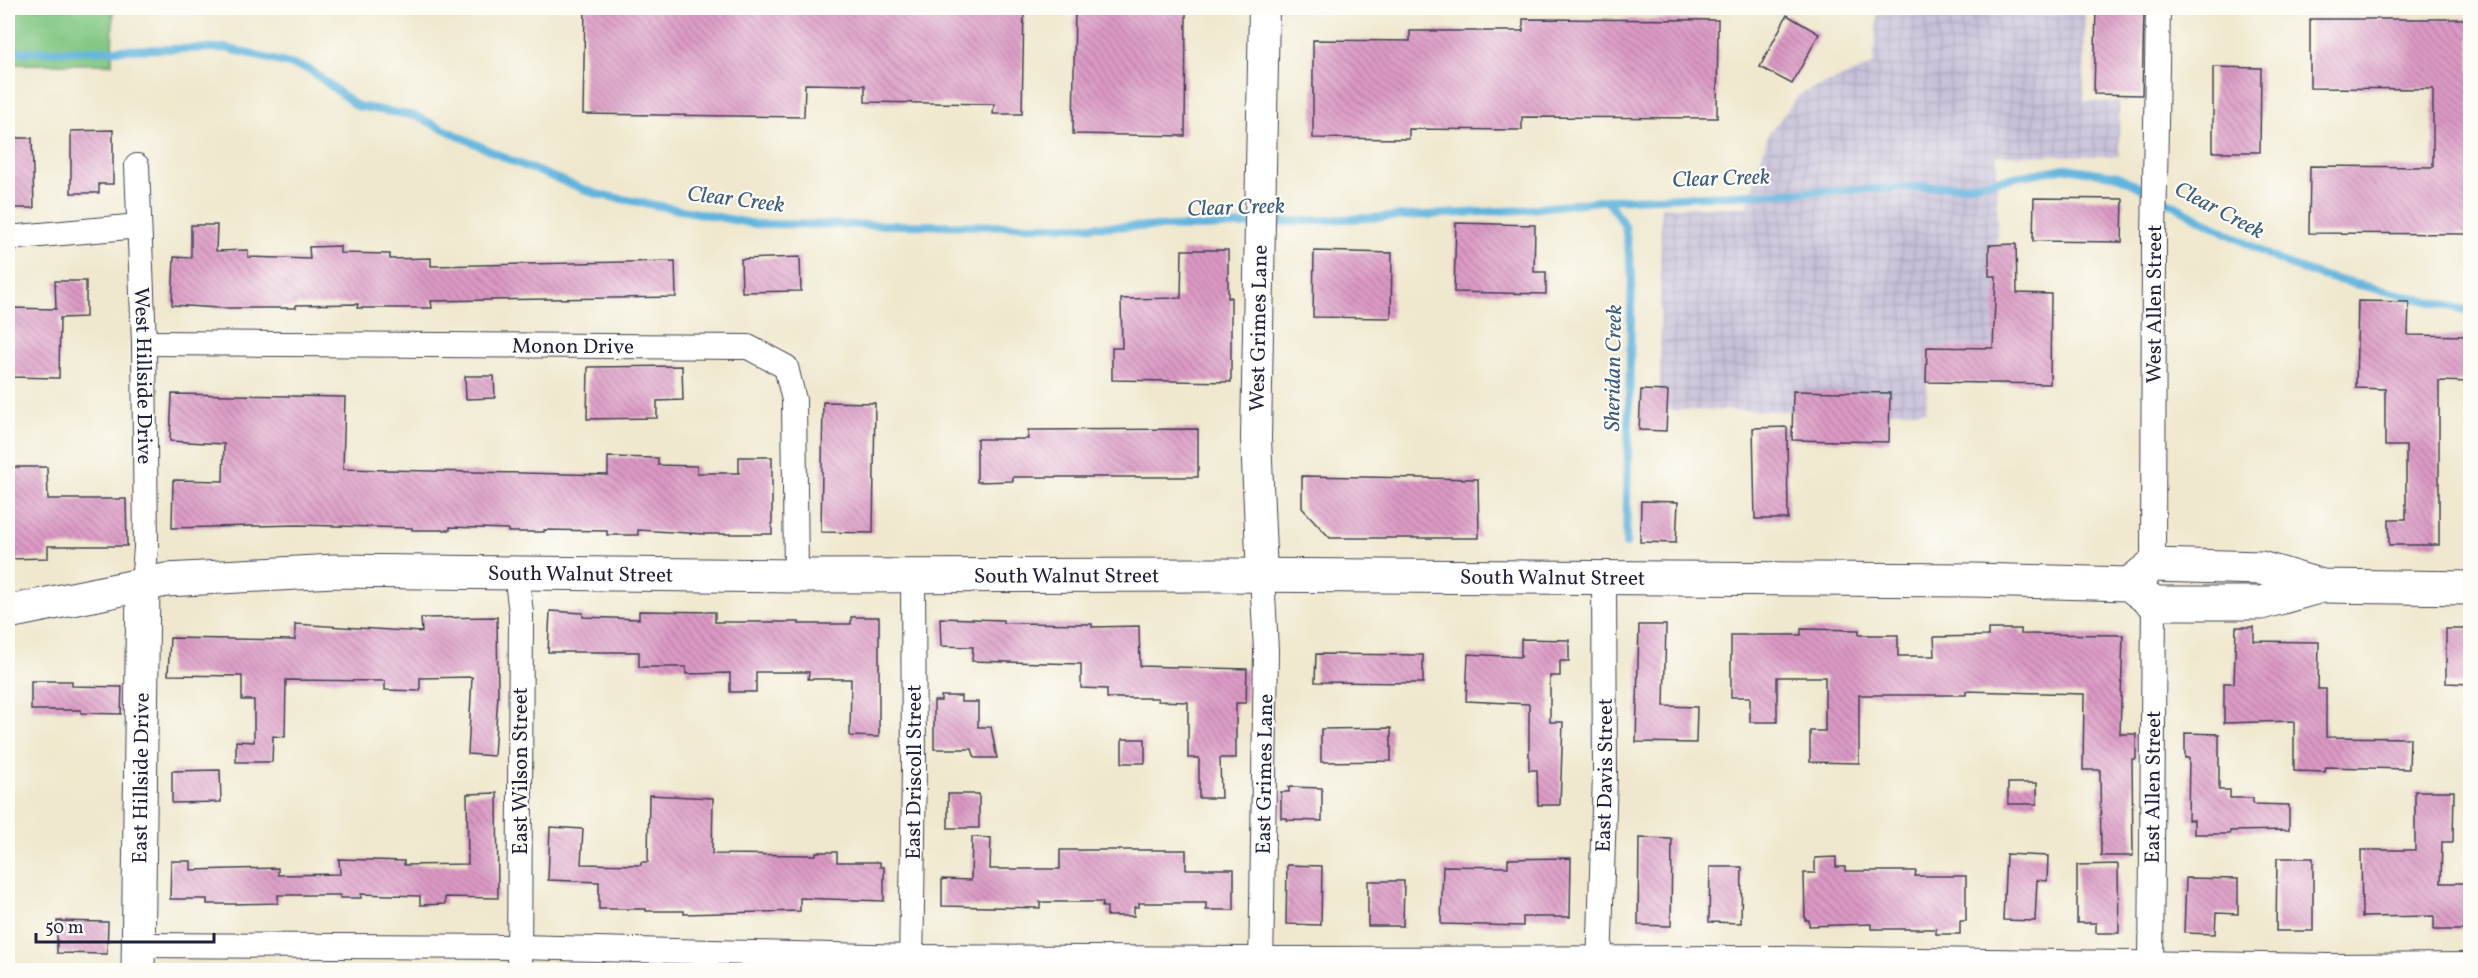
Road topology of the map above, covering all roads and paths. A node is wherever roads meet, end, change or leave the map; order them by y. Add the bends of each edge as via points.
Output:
1 (1264, 8) edge
2 (2158, 8) edge
3 (137, 166) dead end
4 (139, 226) junction
5 (8, 238) edge
6 (144, 343) junction
7 (516, 572) junction
8 (913, 574) junction
9 (796, 576) junction
10 (1262, 576) junction
11 (1604, 579) junction
12 (143, 584) junction
13 (2146, 584) junction
14 (2470, 588) edge
15 (8, 612) edge
16 (139, 958) edge
17 (519, 959) edge
18 (911, 964) edge
19 (1599, 964) edge
20 (1261, 965) edge
21 (2470, 965) edge
22 (2151, 966) edge

1 - 10 street, West Grimes Lane via 1256,438
2 - 13 street, West Allen Street
3 - 4 street, West Hillside Drive
4 - 5 street
4 - 6 street, West Hillside Drive
6 - 9 street, Monon Drive via 748,347 786,367 794,400
6 - 12 street, West Hillside Drive
7 - 9 main road, South Walnut Street
7 - 12 main road, South Walnut Street via 334,571
7 - 17 street, East Wilson Street via 521,614
8 - 9 main road, South Walnut Street
8 - 10 main road, South Walnut Street
8 - 18 street, East Driscoll Street
10 - 11 main road, South Walnut Street
10 - 20 street, East Grimes Lane via 1266,650
11 - 13 main road, South Walnut Street
11 - 19 street, East Davis Street via 1605,774
12 - 15 main road, South Walnut Street
12 - 16 main road, East Hillside Drive
13 - 14 main road, South Walnut Street via 2261,568 2322,586
13 - 22 street, East Allen Street
16 - 17 street
17 - 18 street
18 - 20 street
19 - 20 street
19 - 22 street
21 - 22 street

